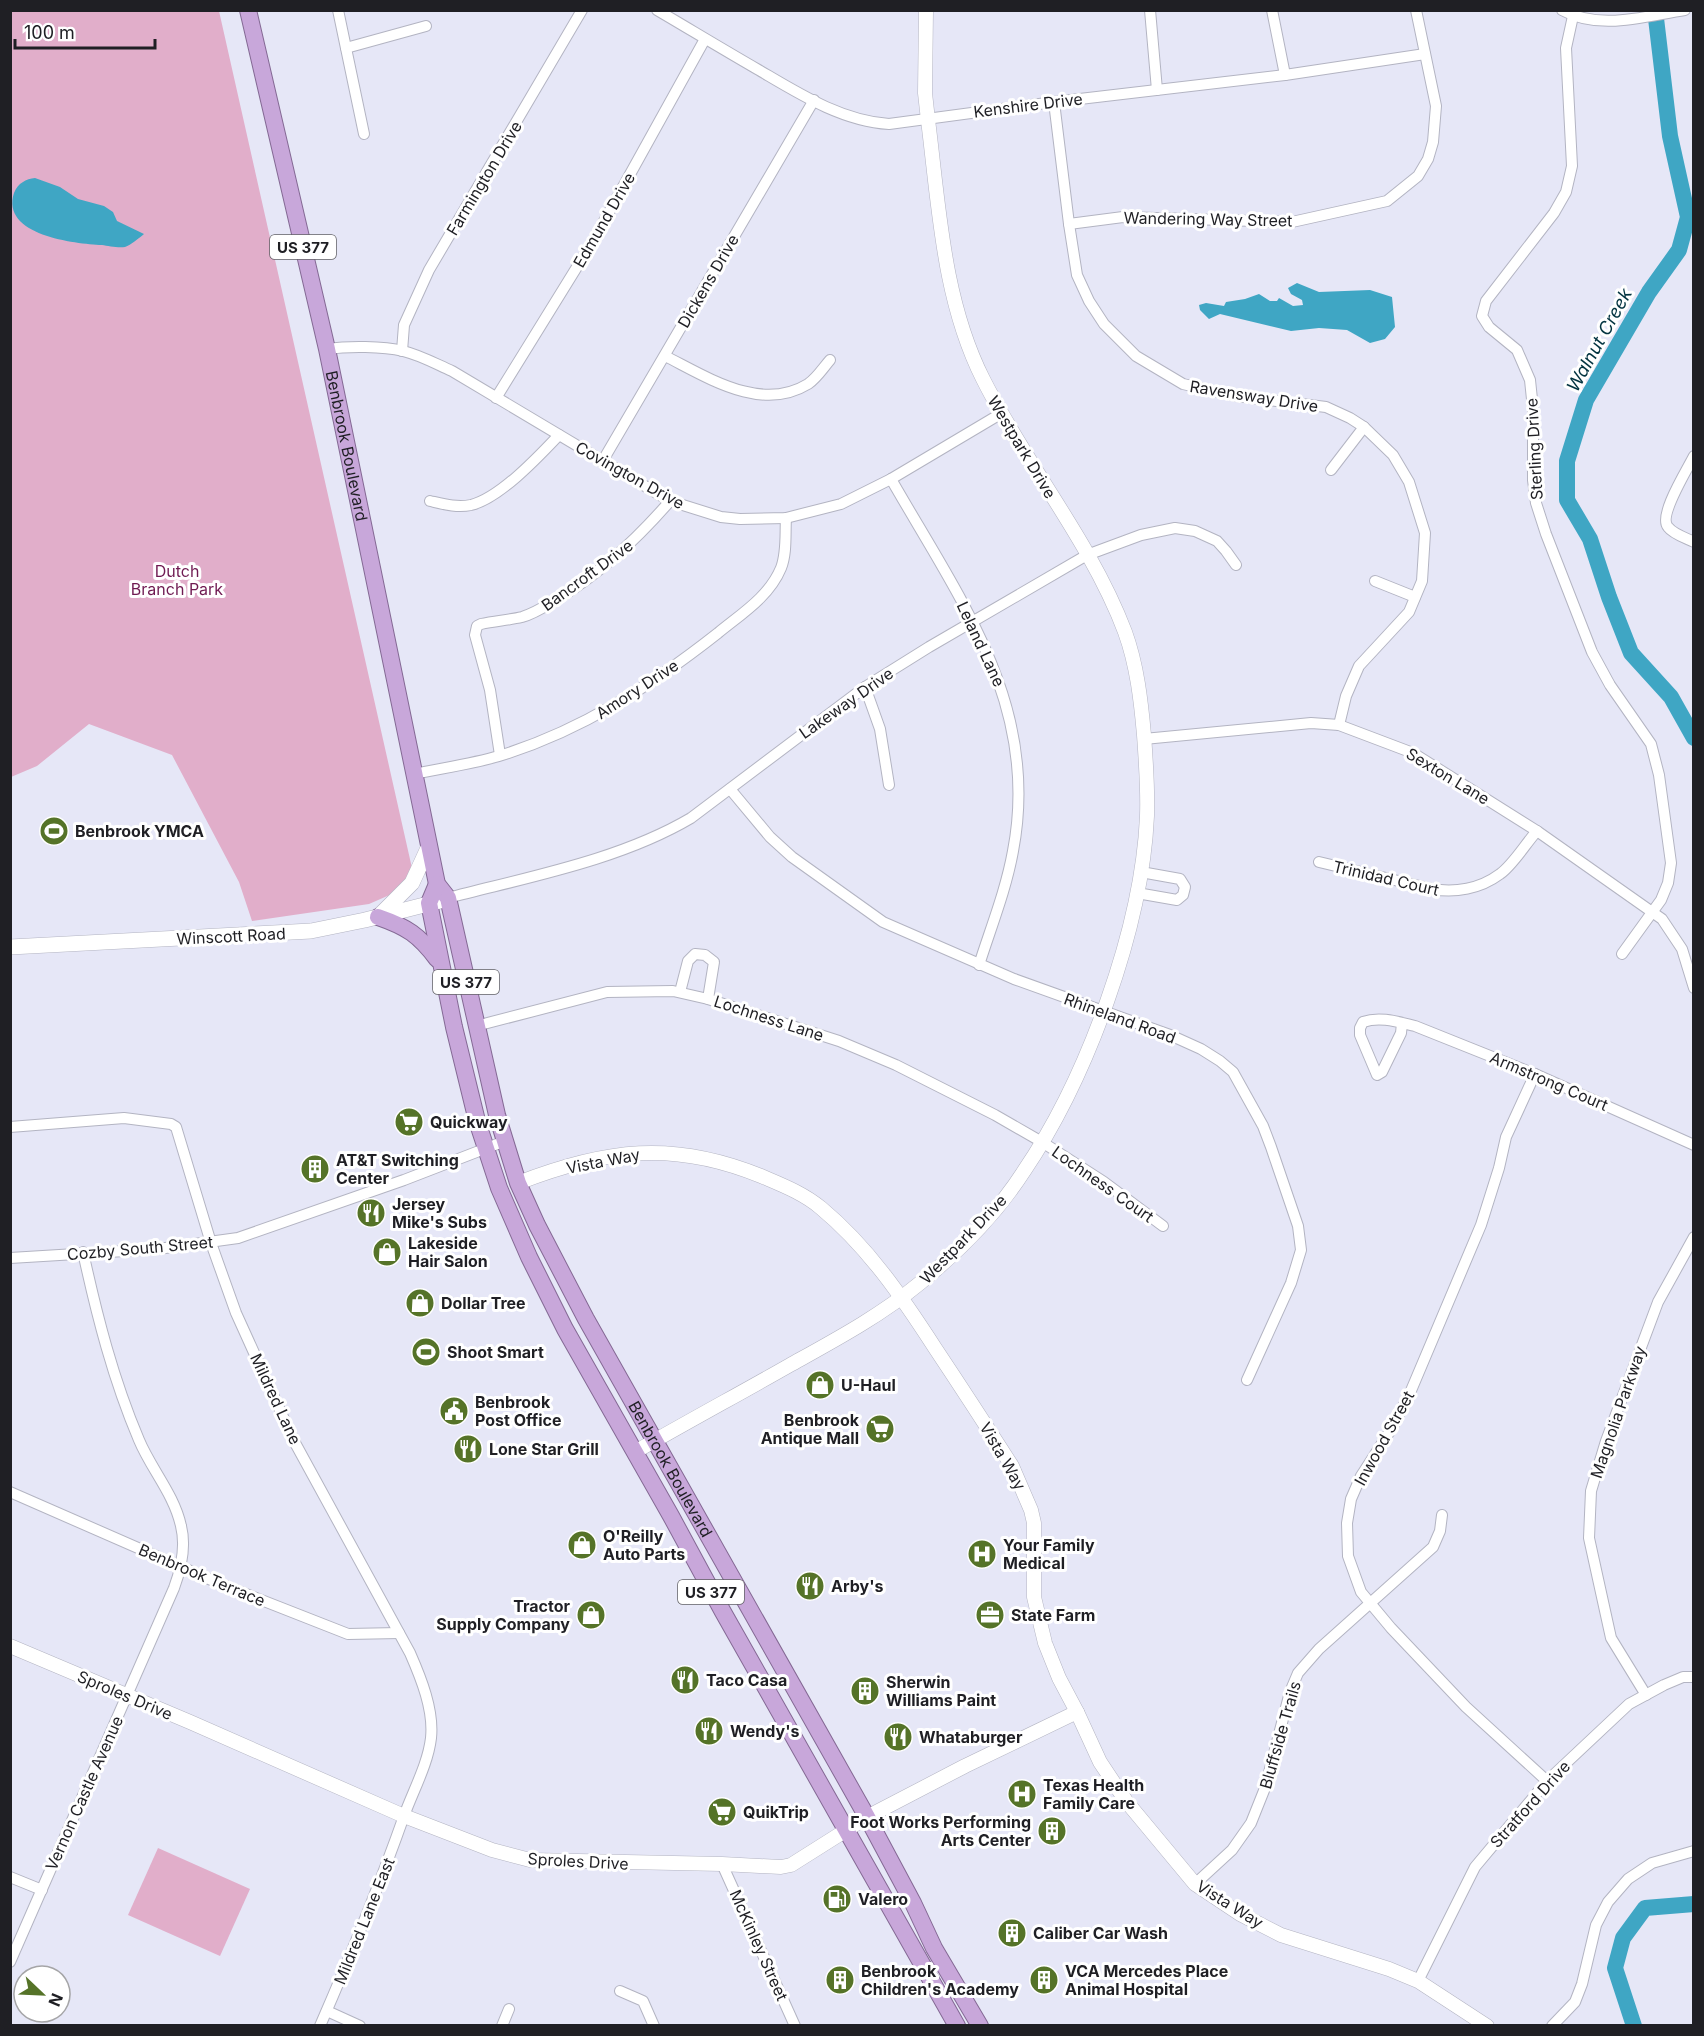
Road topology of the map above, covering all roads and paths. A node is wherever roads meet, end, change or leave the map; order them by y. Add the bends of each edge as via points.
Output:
1 (248, 10) edge
2 (338, 10) edge
3 (582, 10) edge
4 (657, 10) edge
5 (926, 10) edge
6 (1150, 10) edge
7 (1272, 10) edge
8 (1416, 10) edge
9 (1684, 10) edge
10 (1568, 13) edge
11 (426, 26) dead end
12 (705, 39) junction
13 (346, 48) junction
14 (1425, 54) junction
15 (1285, 75) junction
16 (1157, 90) junction
17 (814, 100) junction
18 (1054, 102) junction
19 (928, 120) junction
20 (364, 134) dead end
21 (1069, 224) junction
22 (327, 349) junction
23 (402, 351) junction
24 (665, 356) junction
25 (830, 360) dead end
26 (496, 398) junction
27 (1002, 413) junction
28 (1364, 427) junction
29 (559, 435) junction
30 (1694, 456) edge
31 (602, 462) junction
32 (1331, 470) dead end
33 (891, 479) junction
34 (430, 501) dead end
35 (670, 501) junction
36 (786, 518) junction
37 (1694, 542) edge
38 (1087, 555) junction
39 (1236, 565) dead end
40 (1375, 581) dead end
41 (1415, 597) junction
42 (973, 622) junction
43 (865, 687) junction
44 (1339, 725) junction
45 (1144, 739) junction
46 (500, 755) junction
47 (414, 774) junction
48 (890, 785) dead end
49 (730, 789) junction
50 (1537, 831) junction
51 (429, 846) junction
52 (1319, 862) dead end
53 (1141, 872) junction
54 (436, 884) junction
55 (1137, 893) junction
56 (448, 898) junction
57 (429, 903) junction
58 (1652, 911) junction
59 (378, 917) junction
60 (10, 947) edge
61 (1622, 954) dead end
62 (439, 961) junction
63 (980, 965) junction
64 (1694, 988) edge
65 (680, 992) junction
66 (708, 999) junction
67 (1102, 1011) junction
68 (1402, 1023) junction
69 (476, 1026) junction
70 (1535, 1074) junction
71 (10, 1127) edge
72 (505, 1141) junction
73 (1042, 1142) junction
74 (1694, 1145) edge
75 (486, 1148) junction
76 (518, 1183) junction
77 (1163, 1226) dead end
78 (1694, 1237) edge
79 (211, 1243) junction
80 (83, 1252) junction
81 (10, 1258) edge
82 (903, 1297) junction
83 (1247, 1380) dead end
84 (655, 1440) junction
85 (635, 1452) junction
86 (10, 1492) edge
87 (1442, 1515) dead end
88 (181, 1566) junction
89 (1371, 1603) junction
90 (399, 1633) junction
91 (10, 1646) edge
92 (1694, 1677) edge
93 (127, 1695) junction
94 (1646, 1695) junction
95 (1077, 1712) junction
96 (1547, 1781) junction
97 (404, 1816) junction
98 (867, 1817) junction
99 (848, 1831) junction
100 (1694, 1851) edge
101 (722, 1864) junction
102 (10, 1877) edge
103 (1195, 1884) junction
104 (42, 1890) junction
105 (10, 1962) edge
106 (1418, 1981) junction
107 (620, 1991) dead end
108 (509, 2009) dead end
109 (327, 2011) junction
110 (321, 2025) edge
111 (360, 2025) edge
112 (502, 2025) edge
113 (654, 2025) edge
114 (795, 2025) edge
115 (957, 2025) edge
116 (980, 2025) edge
117 (1486, 2025) edge
118 (1552, 2025) edge

1 - 22 highway, Benbrook Boulevard / US 377
2 - 13 street
3 - 23 street, Farmington Drive via 429,270 404,325
4 - 12 street, Kenshire Drive
5 - 19 street, Westpark Drive
6 - 16 street
7 - 15 street
8 - 14 street, Wandering Way Street
9 - 10 street via 1612,21 1586,20
10 - 58 street, Sterling Drive via 1572,166 1566,192 1486,301 1482,316 1489,327 1517,350 1530,380 1536,503 1584,632 1610,686 1651,744 1671,863 1668,883
11 - 13 street
12 - 17 street, Kenshire Drive
12 - 26 street, Edmund Drive via 593,241
13 - 20 street
14 - 15 street, Kenshire Drive
14 - 21 street, Wandering Way Street via 1436,106 1433,142 1418,176 1387,201 1292,222 1123,217
15 - 16 street, Kenshire Drive
16 - 18 street, Kenshire Drive
17 - 19 street, Kenshire Drive via 843,115 871,123
17 - 24 street, Dickens Drive
18 - 19 street, Kenshire Drive
18 - 21 street, Ravensway Drive
19 - 27 street, Westpark Drive via 951,288 963,332
21 - 28 street, Ravensway Drive via 1077,275 1089,301 1104,324 1136,356 1183,384 1236,396 1326,407
22 - 23 street, Covington Drive
22 - 47 highway, Benbrook Boulevard / US 377
23 - 26 street, Covington Drive via 452,371
24 - 25 street via 729,388 773,394 791,392 808,384
24 - 31 street, Dickens Drive
26 - 29 street, Covington Drive
27 - 33 street, Covington Drive
27 - 38 street, Westpark Drive
28 - 32 street
28 - 41 street, Ravensway Drive via 1393,455 1409,482 1425,533 1422,581
29 - 31 street, Covington Drive
29 - 34 street via 510,482 479,502 459,506
30 - 37 street via 1665,519 1670,530
31 - 35 street, Covington Drive
33 - 36 street, Covington Drive via 841,504
33 - 42 street, Leland Lane
35 - 36 street, Covington Drive via 721,517
35 - 46 street, Bancroft Drive via 613,560 568,592 522,617 477,626 475,635 490,690
36 - 46 street, Amory Drive via 782,567 761,598 684,658 602,713
38 - 39 street, Lakeway Drive via 1141,535 1175,528 1195,531 1216,541
38 - 42 street, Lakeway Drive
38 - 45 street, Westpark Drive via 1113,600 1128,639
40 - 41 street
41 - 44 street, Ravensway Drive via 1409,612 1359,666
42 - 43 street, Lakeway Drive
42 - 63 street, Leland Lane via 1008,705 1016,748 1018,799 1006,881
43 - 48 street via 880,729
43 - 49 street, Lakeway Drive
44 - 45 street, Sexton Lane via 1311,723
44 - 50 street, Sexton Lane via 1413,753
45 - 53 street, Westpark Drive via 1147,816
46 - 47 street, Amory Drive
47 - 51 highway, Benbrook Boulevard / US 377
49 - 56 street, Lakeway Drive via 655,838 536,876
49 - 63 street, Rhineland Road via 792,857 863,909 883,922
50 - 52 street, Trinidad Court via 1501,873 1463,890 1447,892
50 - 58 street, Sexton Lane
51 - 54 highway, Benbrook Boulevard / US 377
51 - 59 main road via 412,883
53 - 55 street, Westpark Drive
53 - 55 street via 1180,879 1185,887 1176,900
54 - 56 highway, Benbrook Boulevard / US 377
54 - 57 highway
55 - 67 street, Westpark Drive via 1129,931
56 - 57 main road, Winscott Road
56 - 69 highway, Benbrook Boulevard / US 377
57 - 59 main road, Winscott Road
57 - 62 highway, Benbrook Boulevard / US 377
58 - 61 street
58 - 64 street via 1682,949
59 - 60 main road, Winscott Road via 311,931
59 - 62 highway via 417,935
62 - 75 highway, Benbrook Boulevard / US 377
63 - 67 street, Rhineland Road
65 - 66 street, Lochness Lane
65 - 66 street via 688,961 695,954 705,955 714,962
65 - 69 street, Lochness Lane via 607,992
66 - 73 street, Lochness Lane via 839,1041 896,1065
67 - 73 street, Westpark Drive via 1088,1050
67 - 83 street, Rhineland Road via 1170,1035 1220,1061 1241,1084 1267,1136 1298,1226 1301,1250 1292,1283
68 - 68 street, Armstrong Court via 1401,1033 1377,1075 1360,1028 1363,1022 1374,1018
68 - 70 street, Armstrong Court
69 - 72 highway, Benbrook Boulevard / US 377
70 - 74 street, Armstrong Court
70 - 89 street, Inwood Street via 1506,1137 1481,1226 1410,1393 1360,1476 1351,1499 1348,1556 1361,1592
71 - 79 street, Mildred Lane via 124,1118 171,1124 177,1130
72 - 75 street, Cozby South Street
72 - 76 highway, Benbrook Boulevard / US 377
73 - 77 street, Lochness Court
73 - 82 street, Westpark Drive via 1023,1174 982,1223
75 - 79 street, Cozby South Street via 238,1238
75 - 85 highway, Benbrook Boulevard / US 377 via 529,1257
76 - 82 street, Vista Way via 624,1153 671,1152 747,1170 787,1186 814,1203 860,1245
76 - 84 highway, Benbrook Boulevard / US 377 via 586,1319
78 - 94 street, Magnolia Parkway via 1658,1302 1591,1491 1588,1538 1611,1638
79 - 80 street, Cozby South Street
79 - 90 street, Mildred Lane via 236,1313 294,1441
80 - 81 street, Cozby South Street
80 - 88 street, Vernon Castle Avenue via 120,1392 140,1443 182,1527
82 - 84 street, Westpark Drive via 860,1327
82 - 95 street, Vista Way via 1024,1490 1034,1523 1038,1618 1059,1678
84 - 85 street, Westpark Drive
84 - 98 highway, Benbrook Boulevard / US 377
85 - 99 highway, Benbrook Boulevard / US 377
86 - 88 street, Benbrook Terrace
87 - 89 street, Bluffside Trails via 1433,1548
88 - 90 street, Benbrook Terrace via 348,1634
88 - 93 street, Vernon Castle Avenue
89 - 96 street, Inwood Street via 1466,1707
89 - 103 street, Bluffside Trails via 1298,1673 1251,1823 1232,1851
90 - 97 street, Mildred Lane via 418,1672 431,1737
91 - 93 street, Sproles Drive
92 - 94 street, Stratford Drive via 1683,1677
93 - 97 street, Sproles Drive
93 - 104 street, Vernon Castle Avenue
94 - 96 street, Stratford Drive via 1629,1704
95 - 98 street, Sproles Drive
95 - 103 street, Vista Way via 1100,1762 1126,1801
96 - 106 street, Stratford Drive via 1475,1867
97 - 101 street, Sproles Drive via 492,1850 530,1860
97 - 109 street, Mildred Lane East
98 - 99 street, Sproles Drive
98 - 116 highway, Benbrook Boulevard / US 377 via 934,1948
99 - 101 street, Sproles Drive via 791,1865
99 - 115 highway, Benbrook Boulevard / US 377
100 - 118 street via 1652,1863 1628,1879 1608,1902 1596,1925 1575,2002
101 - 114 street, McKinley Street
102 - 104 street
103 - 106 street, Vista Way via 1281,1935
104 - 105 street, Vernon Castle Avenue
106 - 117 street, Vista Way
107 - 113 street via 643,2001
108 - 112 street
109 - 110 street, Mildred Lane East
109 - 111 street

